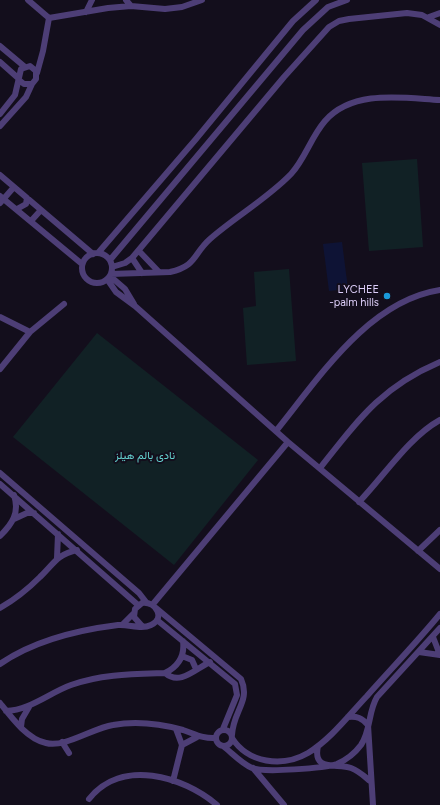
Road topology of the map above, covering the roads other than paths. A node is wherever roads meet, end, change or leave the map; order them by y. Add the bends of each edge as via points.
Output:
1 (28, 0) edge
2 (92, 0) edge
3 (126, 0) edge
4 (202, 0) edge
5 (316, 0) edge
6 (347, 0) edge
7 (131, 6) junction
8 (86, 12) junction
9 (440, 13) edge
10 (429, 17) junction
11 (49, 18) junction
12 (293, 21) junction
13 (440, 25) edge
14 (303, 30) junction
15 (0, 46) edge
16 (0, 62) edge
17 (25, 67) junction
18 (37, 73) junction
19 (19, 79) junction
20 (32, 84) junction
21 (440, 100) edge
22 (0, 114) edge
23 (0, 126) edge
24 (0, 175) edge
25 (14, 187) junction
26 (27, 198) junction
27 (1, 199) edge
28 (17, 209) junction
29 (41, 210) junction
30 (31, 221) junction
31 (138, 251) junction
32 (96, 254) junction
33 (132, 258) junction
34 (110, 260) junction
35 (82, 264) junction
36 (159, 272) junction
37 (142, 273) junction
38 (110, 274) junction
39 (440, 290) edge
40 (64, 304) dead end
41 (0, 317) edge
42 (30, 332) junction
43 (440, 362) edge
44 (0, 369) edge
45 (440, 420) edge
46 (276, 431) junction
47 (288, 442) junction
48 (320, 468) junction
49 (0, 473) edge
50 (0, 484) edge
51 (14, 495) junction
52 (360, 502) junction
53 (34, 513) junction
54 (14, 518) junction
55 (440, 530) edge
56 (58, 534) junction
57 (0, 536) edge
58 (76, 550) junction
59 (418, 551) junction
60 (57, 558) junction
61 (440, 569) edge
62 (146, 602) junction
63 (138, 605) junction
64 (155, 606) junction
65 (0, 608) edge
66 (134, 613) junction
67 (440, 614) edge
68 (157, 620) junction
69 (122, 625) junction
70 (142, 626) junction
71 (440, 628) edge
72 (433, 637) junction
73 (183, 641) junction
74 (419, 652) junction
75 (182, 656) junction
76 (210, 662) junction
77 (0, 664) edge
78 (196, 669) junction
79 (165, 673) junction
80 (0, 703) edge
81 (29, 706) junction
82 (6, 711) junction
83 (348, 716) junction
84 (368, 725) junction
85 (21, 727) junction
86 (176, 729) junction
87 (223, 729) junction
88 (197, 736) junction
89 (232, 736) junction
90 (216, 738) junction
91 (62, 742) junction
92 (182, 745) junction
93 (223, 746) junction
94 (318, 746) junction
95 (69, 753) dead end
96 (327, 766) junction
97 (253, 768) junction
98 (173, 781) junction
99 (370, 781) junction
100 (89, 798) dead end
101 (217, 805) edge
102 (284, 805) edge
103 (372, 805) edge

1 - 11 street
2 - 8 street
3 - 7 street
4 - 7 street via 182,7 165,9
5 - 12 street
6 - 14 street via 328,7
7 - 8 street
8 - 11 street
9 - 10 street
10 - 13 street
10 - 31 street via 407,13 349,19 329,27
11 - 18 street
12 - 14 street
12 - 32 street via 197,138
14 - 34 street
15 - 17 street
16 - 19 street
17 - 18 street via 32,67
17 - 19 street via 20,72
18 - 20 street
19 - 20 street via 24,84
19 - 22 street via 15,95
20 - 23 street via 26,97
21 - 36 street via 378,97 342,108 326,120 290,175 210,239 192,262 178,270
24 - 25 street
25 - 26 street
25 - 27 street
26 - 28 street via 26,204
26 - 29 street
27 - 28 street
28 - 30 street
29 - 30 street
29 - 32 street
30 - 35 street
31 - 33 street
31 - 36 street
32 - 34 street via 103,254
32 - 35 street via 86,258
33 - 37 street
33 - 38 street
34 - 38 street
35 - 38 street via 84,275 91,282 98,283
36 - 37 street
37 - 38 street
38 - 46 street via 116,292
39 - 46 street via 410,298 391,308 356,336
40 - 42 street
41 - 42 street
42 - 44 street
43 - 48 street via 407,378 376,401
45 - 52 street via 411,444
46 - 47 street
47 - 48 street
47 - 64 street
48 - 52 street
49 - 62 street via 139,592
50 - 51 street
51 - 53 street
51 - 54 street via 17,507
52 - 59 street
53 - 54 street
53 - 56 street
54 - 57 street
55 - 59 street
56 - 58 street
56 - 60 street
58 - 60 street
58 - 63 street
59 - 61 street
60 - 65 street via 40,577
62 - 63 street
62 - 64 street
63 - 66 street
64 - 68 street via 158,612
64 - 89 street via 241,679 244,685 244,698 234,718
66 - 69 street
66 - 70 street via 136,621
67 - 83 street
68 - 70 street via 150,626
68 - 73 street
69 - 70 street
69 - 77 street via 95,628 53,640
71 - 72 street
72 - 74 street
72 - 74 street via 440,655
73 - 75 street
73 - 76 street
74 - 84 street via 377,697 372,705
75 - 78 street via 192,660
75 - 79 street via 173,669
76 - 78 street
76 - 87 street via 232,680 237,689
78 - 79 street via 178,678
79 - 81 street via 95,678 51,693
80 - 82 street
81 - 82 street
81 - 85 street
82 - 85 street
83 - 84 street via 363,719
83 - 94 street
84 - 96 street via 361,745 354,753 342,761
84 - 99 street
85 - 91 street via 43,743
86 - 88 street
86 - 91 street via 152,724 113,725
86 - 92 street
87 - 89 street via 228,730
87 - 90 street via 217,733
88 - 90 street
88 - 92 street
89 - 93 street via 230,744
89 - 94 street via 250,757 264,761 293,759
90 - 93 street
91 - 95 street
92 - 98 street
93 - 97 street
94 - 96 street via 318,756
96 - 97 street via 291,770
96 - 99 street via 351,768
97 - 102 street
98 - 100 street via 146,776 121,776 103,784
98 - 101 street via 200,793
99 - 103 street

